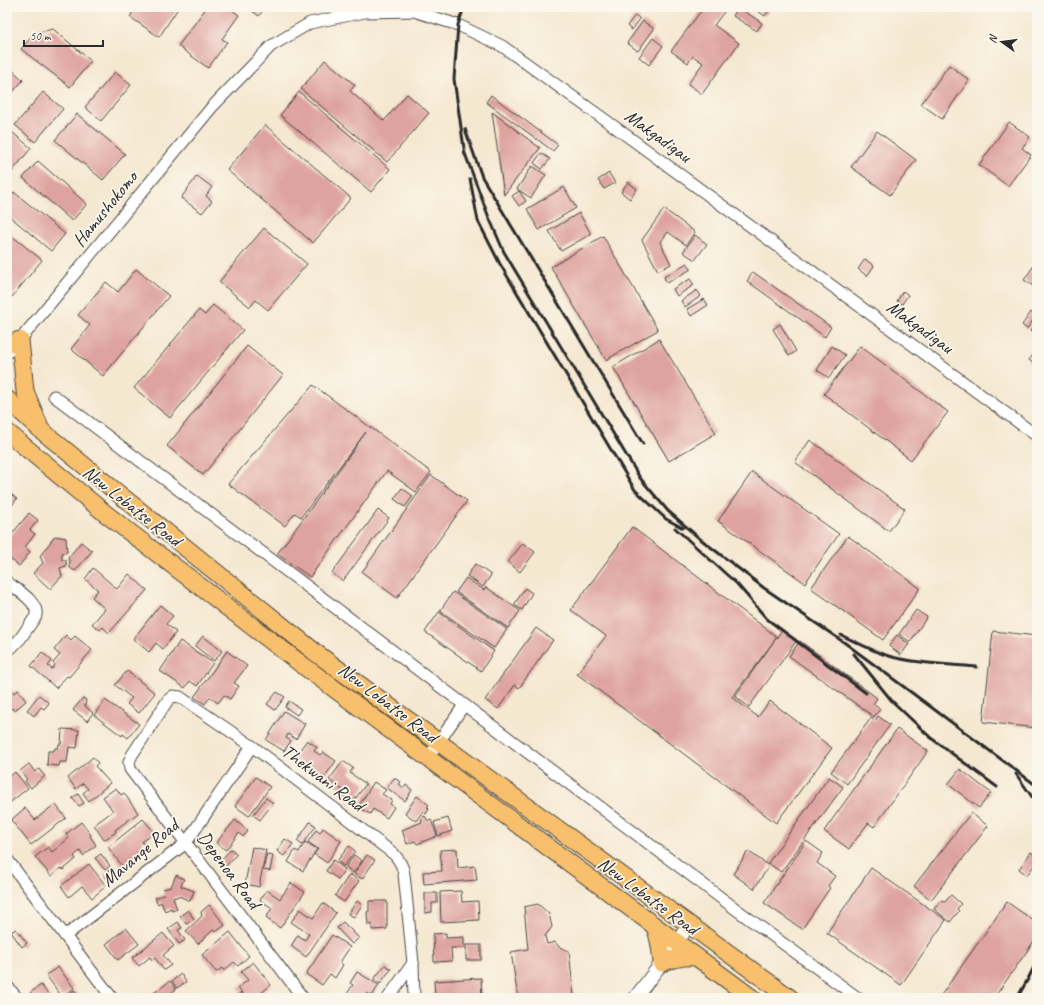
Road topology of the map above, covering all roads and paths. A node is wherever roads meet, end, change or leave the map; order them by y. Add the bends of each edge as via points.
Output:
1 (230, 88) joint
2 (14, 342) edge
3 (7, 353) edge
4 (54, 396) dead end
5 (7, 399) edge
6 (42, 431) junction
7 (7, 432) edge
8 (1037, 436) edge
9 (7, 582) edge
10 (7, 652) edge
11 (464, 705) junction
12 (439, 742) junction
13 (252, 746) junction
14 (428, 758) junction
15 (129, 762) joint
16 (561, 831) junction
17 (186, 843) junction
18 (549, 849) junction
19 (7, 859) edge
20 (689, 924) junction
21 (655, 927) junction
22 (65, 936) junction
23 (677, 943) junction
24 (696, 957) junction
25 (413, 963) junction
26 (662, 963) junction
27 (7, 986) edge
28 (16, 998) edge
29 (112, 998) edge
30 (303, 998) edge
31 (388, 998) edge
32 (414, 998) edge
33 (635, 998) edge
34 (752, 998) edge
35 (790, 998) edge
36 (858, 998) edge

1 - 2 street, Hamushokomo
1 - 8 street, Makgadigau via 271,46 310,24 365,12 414,11 458,25 509,50
2 - 3 street, Hamushokomo
2 - 6 main road via 25,392
4 - 11 street
5 - 6 main road
6 - 12 main road via 316,653
7 - 14 main road, New Lobatse Road via 106,514
9 - 10 street via 30,601 37,613 20,639
11 - 12 street
11 - 36 street
12 - 14 street
12 - 16 main road
13 - 15 street, Thekwani Road via 177,695 168,700
13 - 17 street, Mavange Road
13 - 25 street, Thekwani Road via 399,860 404,874
14 - 18 main road, New Lobatse Road
15 - 17 street, Depenoa Road via 130,769
16 - 18 main road
16 - 20 main road
17 - 22 street, Mavange Road
17 - 30 street, Depenoa Road
18 - 21 main road, New Lobatse Road
19 - 22 street
20 - 23 street
20 - 35 main road
21 - 23 main road, New Lobatse Road
21 - 26 main road
22 - 29 street
23 - 24 main road, New Lobatse Road
23 - 26 street
24 - 26 main road via 680,957
24 - 34 main road, New Lobatse Road
25 - 31 street
25 - 32 street, Thekwani Road
26 - 33 street
27 - 28 street

